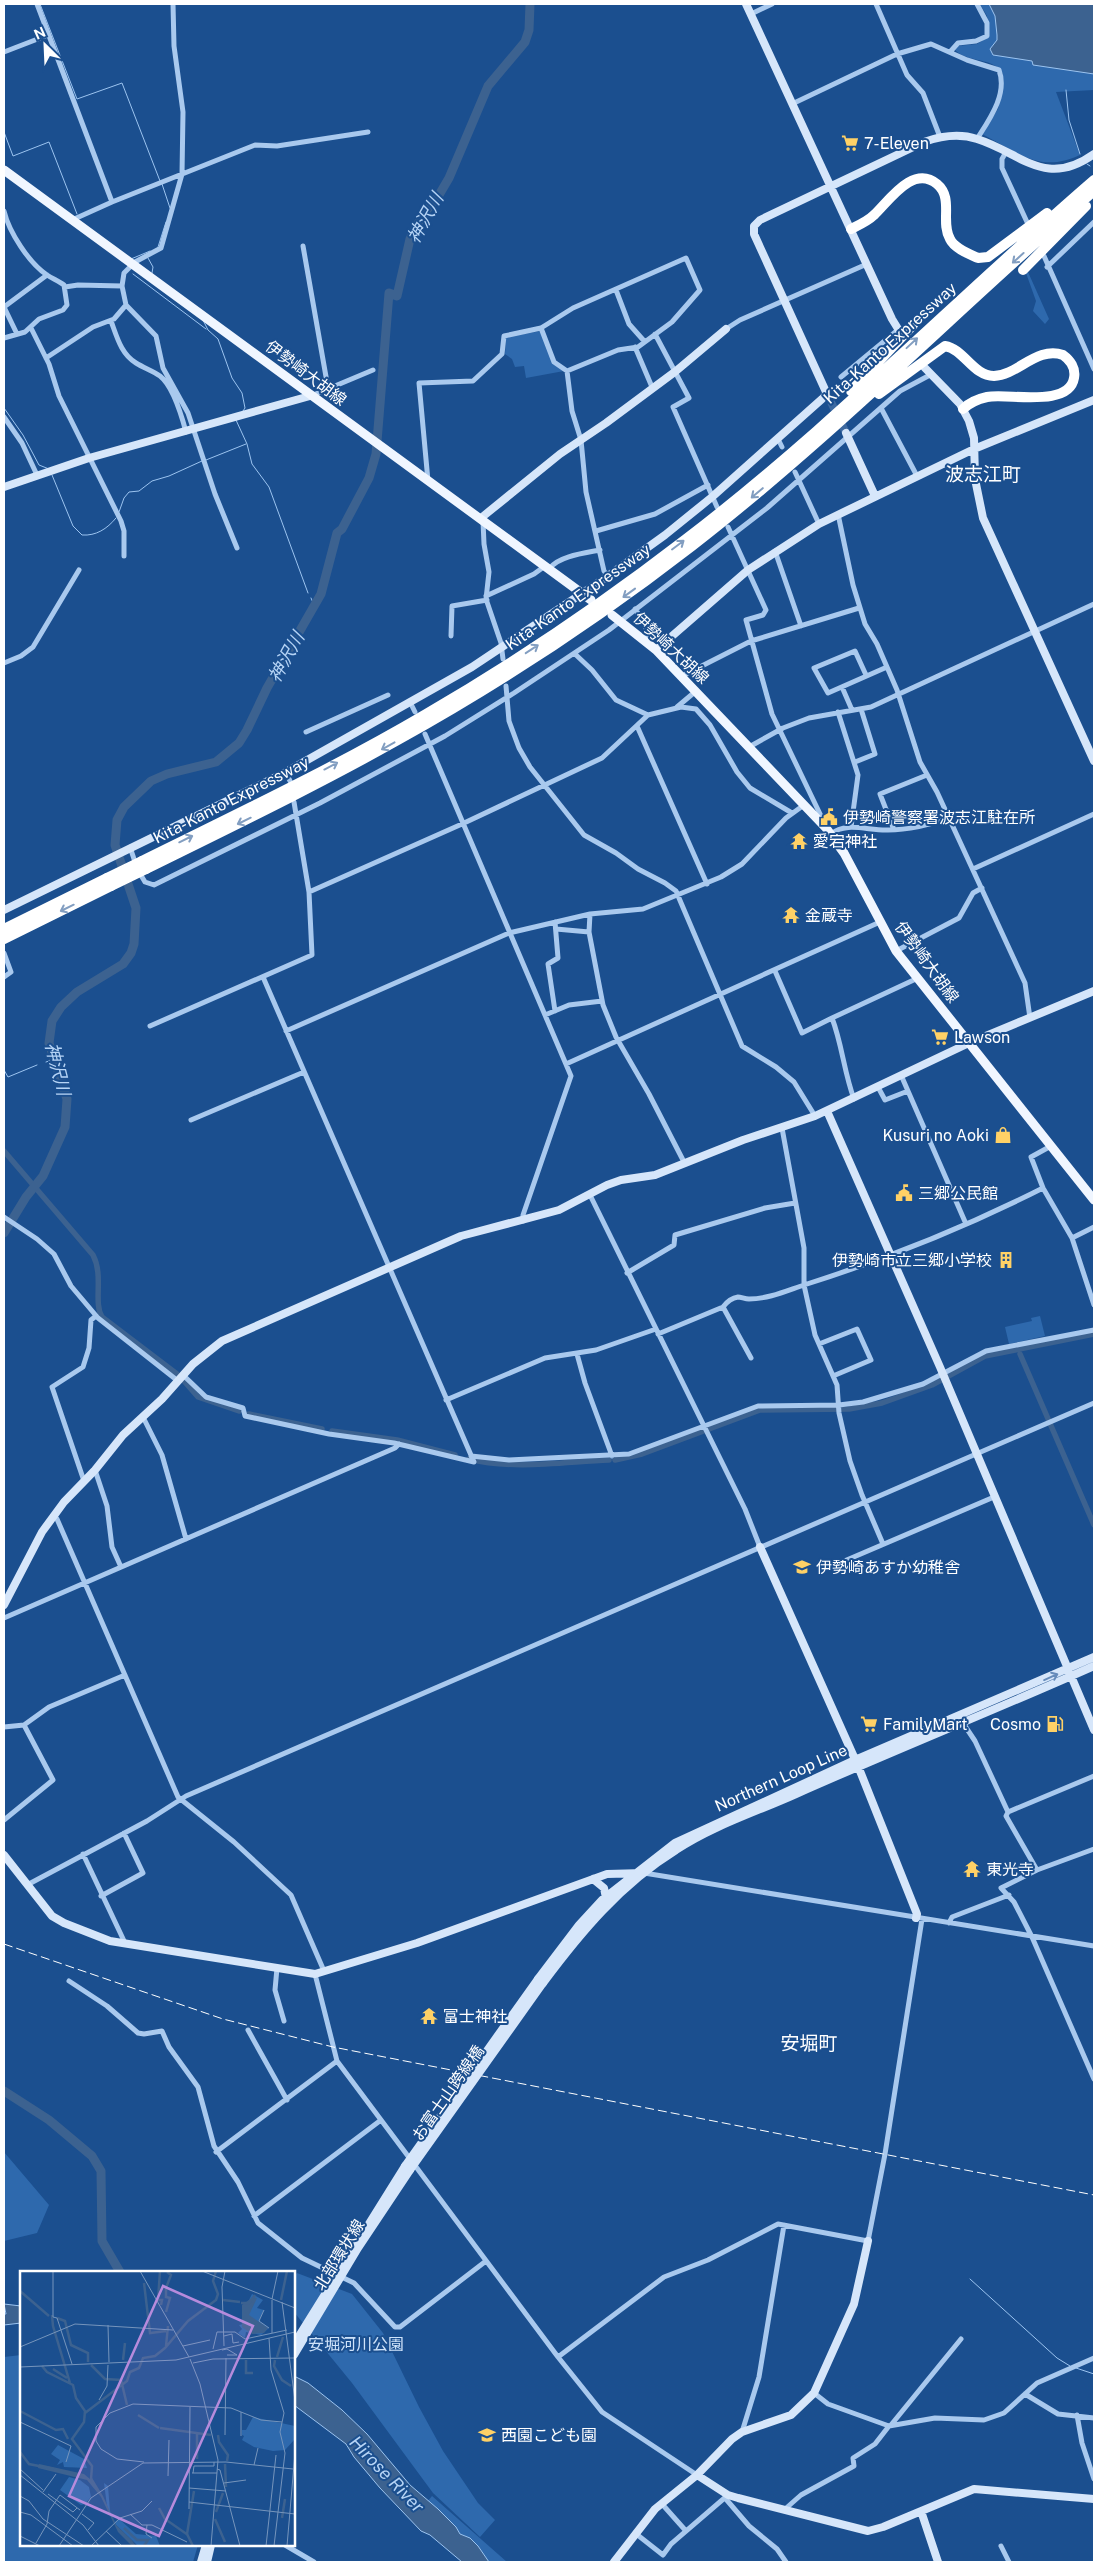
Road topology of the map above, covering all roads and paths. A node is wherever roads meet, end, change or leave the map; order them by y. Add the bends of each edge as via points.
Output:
1 (173, 4) edge
2 (746, 4) edge
3 (772, 4) edge
4 (876, 4) edge
5 (977, 4) edge
6 (39, 5) edge
7 (751, 14) junction
8 (48, 35) junction
9 (4, 52) edge
10 (950, 52) junction
11 (897, 54) junction
12 (792, 104) junction
13 (368, 132) dead end
14 (940, 137) junction
15 (977, 139) junction
16 (1006, 152) junction
17 (1094, 154) edge
18 (4, 172) edge
19 (182, 174) junction
20 (1094, 178) edge
21 (831, 187) junction
22 (1094, 191) edge
23 (1094, 199) edge
24 (112, 202) junction
25 (4, 211) edge
26 (72, 221) junction
27 (1027, 222) dead end
28 (1094, 222) edge
29 (851, 229) junction
30 (945, 239) dead end
31 (303, 246) dead end
32 (1044, 256) dead end
33 (133, 264) junction
34 (867, 264) junction
35 (1047, 266) junction
36 (1023, 270) dead end
37 (47, 275) junction
38 (122, 286) junction
39 (65, 287) junction
40 (616, 290) junction
41 (785, 300) junction
42 (126, 305) junction
43 (4, 307) edge
44 (111, 321) junction
45 (913, 324) dead end
46 (31, 328) junction
47 (542, 328) junction
48 (726, 329) joint
49 (900, 330) joint
50 (17, 334) junction
51 (655, 334) junction
52 (4, 338) edge
53 (645, 342) junction
54 (635, 347) junction
55 (46, 358) junction
56 (973, 360) dead end
57 (1094, 369) edge
58 (373, 370) dead end
59 (567, 371) junction
60 (676, 371) junction
61 (928, 371) joint
62 (841, 377) dead end
63 (652, 387) junction
64 (328, 388) junction
65 (827, 394) junction
66 (310, 396) junction
67 (1094, 400) edge
68 (831, 402) tunnel mouth
69 (881, 408) junction
70 (962, 409) junction
71 (4, 417) edge
72 (189, 431) junction
73 (847, 435) junction
74 (778, 439) junction
75 (820, 439) junction
76 (581, 440) junction
77 (782, 447) dead end
78 (974, 449) junction
79 (89, 458) junction
80 (772, 470) junction
81 (795, 472) dead end
82 (37, 475) junction
83 (917, 476) junction
84 (428, 481) junction
85 (798, 481) junction
86 (708, 485) junction
87 (4, 487) edge
88 (875, 496) junction
89 (712, 497) junction
90 (717, 507) dead end
91 (838, 514) junction
92 (482, 519) junction
93 (819, 524) junction
94 (728, 527) dead end
95 (596, 531) junction
96 (732, 534) junction
97 (237, 548) dead end
98 (600, 550) junction
99 (775, 551) junction
100 (124, 556) dead end
101 (548, 567) junction
102 (79, 570) dead end
103 (748, 570) junction
104 (608, 576) junction
105 (582, 593) junction
106 (486, 598) junction
107 (591, 600) dead end
108 (1094, 604) edge
109 (859, 608) junction
110 (635, 609) junction
111 (612, 615) dead end
112 (621, 621) junction
113 (801, 626) junction
114 (1034, 631) junction
115 (451, 636) dead end
116 (646, 641) junction
117 (751, 641) junction
118 (502, 648) junction
119 (656, 650) junction
120 (575, 654) junction
121 (503, 659) dead end
122 (4, 663) edge
123 (887, 667) junction
124 (866, 675) junction
125 (682, 676) junction
126 (506, 686) dead end
127 (842, 687) junction
128 (696, 691) junction
129 (898, 694) junction
130 (388, 695) dead end
131 (507, 698) junction
132 (410, 704) junction
133 (674, 709) junction
134 (861, 709) junction
135 (852, 710) junction
136 (415, 712) dead end
137 (838, 712) junction
138 (648, 715) junction
139 (637, 726) junction
140 (780, 730) junction
141 (306, 732) dead end
142 (424, 734) dead end
143 (428, 744) junction
144 (749, 747) junction
145 (1094, 761) edge
146 (855, 762) junction
147 (286, 772) junction
148 (927, 775) junction
149 (290, 781) dead end
150 (545, 786) junction
151 (294, 802) dead end
152 (804, 804) junction
153 (792, 813) junction
154 (296, 814) junction
155 (1094, 814) edge
156 (949, 818) junction
157 (820, 822) junction
158 (462, 824) junction
159 (851, 827) junction
160 (894, 830) junction
161 (831, 834) junction
162 (127, 848) junction
163 (144, 865) junction
164 (973, 869) junction
165 (109, 882) junction
166 (707, 884) junction
167 (982, 888) junction
168 (309, 892) junction
169 (678, 896) junction
170 (4, 910) edge
171 (590, 914) junction
172 (555, 922) junction
173 (880, 922) junction
174 (4, 929) edge
175 (556, 929) junction
176 (589, 932) junction
177 (509, 933) junction
178 (4, 939) edge
179 (896, 950) junction
180 (4, 953) edge
181 (775, 971) junction
182 (4, 977) edge
183 (263, 977) junction
184 (918, 978) junction
185 (1094, 991) edge
186 (720, 996) junction
187 (602, 1001) junction
188 (555, 1011) junction
189 (545, 1015) junction
190 (832, 1018) junction
191 (1030, 1018) junction
192 (150, 1026) dead end
193 (286, 1031) junction
194 (618, 1040) junction
195 (969, 1043) junction
196 (566, 1064) junction
197 (304, 1072) junction
198 (901, 1075) junction
199 (878, 1087) junction
200 (908, 1091) junction
201 (854, 1099) junction
202 (827, 1111) junction
203 (815, 1116) junction
204 (191, 1120) dead end
205 (782, 1128) junction
206 (1051, 1146) junction
207 (685, 1165) junction
208 (1043, 1188) junction
209 (590, 1195) junction
210 (1094, 1200) edge
211 (795, 1203) junction
212 (4, 1217) edge
213 (523, 1221) junction
214 (966, 1224) junction
215 (1094, 1226) edge
216 (1072, 1238) junction
217 (891, 1256) junction
218 (389, 1267) junction
219 (627, 1273) junction
220 (804, 1285) junction
221 (1094, 1305) edge
222 (723, 1308) junction
223 (96, 1316) junction
224 (1094, 1330) edge
225 (657, 1331) junction
226 (819, 1344) junction
227 (577, 1354) junction
228 (751, 1358) dead end
229 (833, 1376) junction
230 (181, 1378) junction
231 (943, 1378) junction
232 (446, 1400) junction
233 (1094, 1403) edge
234 (839, 1405) junction
235 (143, 1417) junction
236 (704, 1426) junction
237 (399, 1444) junction
238 (975, 1454) junction
239 (612, 1456) junction
240 (472, 1458) junction
241 (95, 1470) junction
242 (84, 1481) junction
243 (994, 1497) junction
244 (864, 1502) junction
245 (53, 1515) junction
246 (186, 1539) junction
247 (883, 1544) junction
248 (760, 1547) junction
249 (835, 1565) dead end
250 (121, 1567) junction
251 (85, 1583) junction
252 (4, 1605) edge
253 (4, 1618) edge
254 (1094, 1657) edge
255 (1094, 1666) edge
256 (1070, 1672) junction
257 (125, 1675) junction
258 (961, 1719) junction
259 (24, 1725) junction
260 (4, 1727) edge
261 (1094, 1730) edge
262 (856, 1763) junction
263 (1094, 1776) edge
264 (180, 1800) junction
265 (1008, 1812) junction
266 (4, 1820) edge
267 (124, 1833) junction
268 (1094, 1849) edge
269 (83, 1854) junction
270 (4, 1855) edge
271 (1038, 1870) junction
272 (635, 1873) junction
273 (644, 1873) junction
274 (593, 1879) junction
275 (26, 1886) junction
276 (1009, 1895) junction
277 (101, 1896) junction
278 (606, 1898) junction
279 (919, 1918) junction
280 (950, 1923) junction
281 (1032, 1937) junction
282 (125, 1943) junction
283 (1094, 1946) edge
284 (277, 1968) junction
285 (324, 1971) junction
286 (315, 1974) junction
287 (69, 1981) dead end
288 (540, 1981) junction
289 (284, 2021) dead end
290 (248, 2030) dead end
291 (337, 2061) junction
292 (1094, 2079) edge
293 (287, 2100) junction
294 (381, 2120) junction
295 (216, 2152) junction
296 (407, 2168) joint
297 (254, 2216) junction
298 (784, 2225) junction
299 (868, 2241) junction
300 (486, 2262) junction
301 (337, 2278) junction
302 (961, 2339) dead end
303 (295, 2342) edge
304 (295, 2354) edge
305 (558, 2357) junction
306 (1094, 2358) edge
307 (814, 2393) junction
308 (1025, 2394) junction
309 (1077, 2415) junction
310 (1094, 2418) edge
311 (890, 2426) junction
312 (742, 2432) junction
313 (697, 2475) junction
314 (1094, 2479) edge
315 (726, 2497) junction
316 (1094, 2498) edge
317 (662, 2504) junction
318 (784, 2511) junction
319 (921, 2512) junction
320 (686, 2531) junction
321 (635, 2533) junction
322 (206, 2546) edge
323 (211, 2546) edge
324 (287, 2546) edge
325 (1001, 2546) dead end
326 (201, 2562) edge
327 (206, 2562) edge
328 (314, 2562) edge
329 (614, 2562) edge
330 (786, 2562) edge
331 (938, 2562) edge
332 (1009, 2562) edge

1 - 19 street via 174,46 183,112
2 - 7 street
3 - 7 street
4 - 11 street
5 - 10 street via 985,17 987,36 976,42 958,43
6 - 8 street
7 - 12 street
8 - 9 street
8 - 24 street
10 - 11 street via 931,44
10 - 15 street via 966,60 995,67 1000,73 994,112
11 - 12 street
11 - 14 street via 907,75 923,93
12 - 21 street
13 - 19 street via 277,146 254,144
14 - 15 street
14 - 21 street
15 - 16 street
16 - 17 street via 1031,166 1046,169 1071,167
16 - 27 street via 1002,168
18 - 26 main road, 伊勢崎大胡線
19 - 24 street
19 - 33 street via 161,248
20 - 29 highway via 981,259 950,241 945,196 938,185 927,179 907,182 872,217
80 -> 20 highway, Kita-Kanto Expressway
21 - 29 street
21 - 41 street via 760,220 754,226 755,238
22 -> 75 highway, Kita-Kanto Expressway
23 - 36 highway
24 - 26 street
25 - 37 street via 14,238
26 - 33 main road, 伊勢崎大胡線
28 - 35 street
29 - 30 highway via 873,220 907,187 922,182 933,185 940,194
29 - 34 street
31 - 64 street
32 - 35 street
33 - 38 street via 123,277
33 - 66 main road, 伊勢崎大胡線
34 - 41 street
34 - 49 street
35 - 57 street
37 - 39 street
37 - 43 street
38 - 39 street
38 - 42 street
39 - 46 street via 65,309 38,319
40 - 47 street via 573,308
40 - 51 street via 686,258 700,290 672,322
40 - 53 street via 629,324
41 - 48 street
41 - 65 street
42 - 44 street
42 - 72 street via 156,336 163,368 188,413
43 - 50 street
44 - 55 street via 94,327
44 - 72 street via 119,345 134,362 165,382
45 - 80 highway via 875,367
46 - 50 street
46 - 55 street
47 - 59 street via 554,362
47 - 84 street via 504,336 502,354 473,381 419,383
48 - 60 street
49 - 62 street
50 - 52 street
51 - 53 street
51 - 60 street
53 - 54 street
54 - 59 street via 618,350
54 - 63 street
55 - 79 street via 56,388
56 - 70 highway via 984,370 996,372 1044,352 1058,350 1073,360 1077,380 1070,393 1058,399 991,400
58 - 64 street
59 - 76 street via 572,411
60 - 63 street
60 - 86 street via 689,398 673,407
61 - 69 street
61 - 70 street
63 - 76 street
64 - 66 street
65 - 68 street
65 - 74 street
66 - 72 street
66 - 84 main road, 伊勢崎大胡線
67 - 78 street
69 - 73 street
69 - 83 street
70 - 75 highway via 989,397 1061,394 1074,380 1072,366 1063,355 1049,353 1002,374 988,375 977,370 951,347 941,347
70 - 78 street via 972,428
71 - 82 street via 22,443
72 - 79 street
72 - 97 street
73 - 85 street
73 - 88 street
74 - 77 street
74 - 89 street
75 -> 163 highway, Kita-Kanto Expressway via 693,545 533,659 362,760
76 - 92 street
76 - 95 street via 586,492
78 - 83 street
78 - 114 street via 975,479 983,518
79 - 82 street
79 - 100 street via 121,520
163 -> 80 highway, Kita-Kanto Expressway via 358,752 492,675 638,576
81 - 85 street
82 - 87 street
83 - 88 street
84 - 92 main road, 伊勢崎大胡線
85 - 93 street
85 - 96 street
86 - 89 street
86 - 95 street via 655,514
88 - 91 street
89 - 90 street
89 - 104 street
91 - 93 street
91 - 109 street
92 - 101 main road, 伊勢崎大胡線
92 - 106 street via 489,572
93 - 99 street
94 - 96 street
95 - 98 street
96 - 103 street
96 - 110 street
98 - 101 street
98 - 104 street
99 - 103 street
99 - 113 street
101 - 105 main road, 伊勢崎大胡線
101 - 106 street
102 - 122 street via 33,647
103 - 117 street via 766,611 763,615 747,619
103 - 119 street
104 - 105 street
105 - 107 main road, 伊勢崎大胡線
105 - 118 street
106 - 115 street via 452,606
106 - 118 street
108 - 114 street
109 - 113 street
109 - 123 street
110 - 112 street
110 - 116 street via 648,634
111 - 112 main road, 伊勢崎大胡線
112 - 116 main road, 伊勢崎大胡線
112 - 120 street
113 - 117 street
114 - 129 street
114 - 145 street
116 - 119 main road, 伊勢崎大胡線
117 - 125 street
117 - 140 street
118 - 121 street
118 - 132 street
119 - 125 main road, 伊勢崎大胡線
120 - 131 street
120 - 138 street via 616,700
123 - 124 street
123 - 129 street
124 - 127 street
124 - 127 street via 855,651 814,668 828,693
125 - 128 main road, 伊勢崎大胡線
126 - 131 street
127 - 135 street
128 - 133 street
128 - 144 main road, 伊勢崎大胡線
129 - 134 street
129 - 148 street
130 - 141 street
131 - 143 street
131 - 150 street via 514,738
132 - 136 street
132 - 147 street
133 - 138 street
133 - 153 street via 686,707 698,711 716,733 747,786
134 - 135 street
134 - 146 street via 875,754
135 - 137 street
137 - 140 street via 809,718
137 - 146 street
138 - 139 street
139 - 150 street via 606,755
139 - 166 street
140 - 144 street
140 - 157 street via 821,816
142 - 143 street
143 - 154 street
143 - 158 street
144 - 152 main road, 伊勢崎大胡線
146 - 159 street via 858,781
147 - 149 street
147 - 162 street
148 - 156 street
148 - 160 street via 880,794
150 - 158 street
150 - 169 street via 589,840 671,887
151 - 154 street
152 - 153 street
152 - 157 main road, 伊勢崎大胡線
153 - 166 street via 742,864
154 - 162 street via 154,885 143,880
154 - 168 street
155 - 164 street
156 - 160 street
156 - 164 street
157 - 161 main road, 伊勢崎大胡線
158 - 168 street
158 - 177 street
159 - 160 street
159 - 161 street
161 - 173 main road, 伊勢崎大胡線
162 - 170 street
163 - 165 highway, Kita-Kanto Expressway, bridge
164 - 167 street
165 - 174 highway, Kita-Kanto Expressway
165 -> 178 highway, Kita-Kanto Expressway
166 - 169 street
167 - 179 street via 973,892 959,918
167 - 191 street via 1025,983
168 - 183 street via 312,955
169 - 171 street via 634,911
169 - 186 street
171 - 172 street
171 - 176 street
172 - 175 street
172 - 177 street
173 - 179 main road, 伊勢崎大胡線
173 - 181 street
175 - 176 street
175 - 188 street via 558,958 548,964
176 - 187 street
177 - 189 street
177 - 193 street
179 - 184 main road, 伊勢崎大胡線
180 - 182 street via 11,972
181 - 186 street
181 - 190 street via 802,1033
183 - 192 street
183 - 193 street
184 - 190 street
184 - 195 main road, 伊勢崎大胡線
185 - 191 street
186 - 194 street
186 - 203 street via 742,1046 794,1082
187 - 188 street via 569,1005
187 - 194 street
188 - 189 street
189 - 196 street
190 - 201 street
191 - 195 street
193 - 197 street
194 - 196 street
194 - 207 street
195 - 198 street
195 - 206 main road, 伊勢崎大胡線
196 - 213 street via 571,1081
197 - 204 street
197 - 218 street
198 - 199 street
198 - 200 street
199 - 200 street via 885,1100
199 - 201 street
200 - 214 street
201 - 202 street
202 - 203 street
202 - 217 street
203 - 205 street
205 - 207 street via 743,1140
205 - 211 street
206 - 208 street via 1031,1157
206 - 210 main road, 伊勢崎大胡線
207 - 209 street via 655,1175 621,1180
208 - 214 street
208 - 216 street
209 - 213 street via 559,1210
209 - 219 street
211 - 219 street via 765,1208 675,1235 674,1245
211 - 220 street via 804,1248
212 - 223 street via 54,1254 71,1286
213 - 218 street via 479,1230
214 - 217 street
215 - 216 street
216 - 221 street
217 - 220 street
217 - 231 street
218 - 230 street via 230,1337 210,1349
218 - 232 street
219 - 225 street
220 - 222 street via 774,1296 738,1297 728,1301
220 - 226 street
222 - 225 street
222 - 228 street
223 - 230 street
223 - 242 street via 92,1320 83,1367 52,1388
224 - 231 street via 986,1351 967,1359
225 - 227 street
225 - 236 street
226 - 229 street
226 - 229 street via 857,1329 871,1360
227 - 232 street via 545,1358
227 - 239 street
229 - 234 street
230 - 235 street
230 - 237 street via 201,1394 243,1408 245,1416 329,1434
231 - 234 street via 901,1392
231 - 238 street
232 - 240 street
233 - 238 street
234 - 236 street via 758,1406
234 - 244 street via 850,1461
235 - 241 street via 123,1435
235 - 246 street via 162,1454
236 - 239 street via 639,1451
236 - 248 street
237 - 240 street via 472,1463
237 - 246 street
238 - 243 street
238 - 244 street
239 - 240 street via 509,1460
241 - 242 street
241 - 250 street via 107,1506 112,1547
242 - 245 street
243 - 247 street
243 - 256 street
244 - 247 street
244 - 248 street
245 - 251 street
245 - 252 street
246 - 250 street
247 - 249 street
248 - 262 street
248 - 264 street
250 - 251 street
251 - 253 street
251 - 257 street
254 - 256 street, Northern Loop Line
255 - 256 street, Northern Loop Line
256 - 258 street, Northern Loop Line
256 - 261 street
257 - 259 street via 50,1707
257 - 264 street
258 - 262 street, Northern Loop Line
258 - 265 street via 975,1741
259 - 260 street
259 - 266 street via 52,1780
262 - 272 street, Northern Loop Line via 695,1831
262 - 273 street, Northern Loop Line via 702,1835
262 - 279 street
263 - 265 street
264 - 267 street
264 - 285 street via 234,1842 291,1895
265 - 271 street via 1006,1816
267 - 269 street
267 - 277 street via 143,1873
268 - 271 street
269 - 275 street
269 - 277 street
270 - 275 street
271 - 276 street via 1001,1888
272 - 273 street
272 - 274 street via 607,1874
272 - 278 street, Northern Loop Line
273 - 279 street
273 - 288 street via 593,1919
274 - 278 street via 604,1888
274 - 285 street via 414,1944
275 - 282 street via 52,1916 64,1923 110,1941
276 - 280 street via 952,1917
276 - 281 street
277 - 282 street
278 - 288 street via 579,1924
279 - 280 street
279 - 299 street via 885,2154
280 - 281 street
281 - 283 street
281 - 292 street
282 - 284 street
284 - 286 street
284 - 289 street via 275,1990
285 - 286 street
286 - 291 street
287 - 295 street via 107,2006 138,2033 162,2032 198,2088
288 - 296 street, お富士山跨線橋, bridge
290 - 293 street
291 - 293 street
291 - 294 street
293 - 295 street
294 - 297 street
294 - 300 street
295 - 297 street via 238,2182
296 - 301 street, 北部環状線
297 - 301 street via 287,2248
298 - 299 street
298 - 305 street via 778,2224 708,2260 669,2274
298 - 312 street via 759,2377
299 - 307 street via 854,2304
300 - 301 street via 398,2328 359,2287
300 - 305 street
301 - 303 street, 北部環状線
301 - 304 street, 北部環状線
302 - 311 street
305 - 313 street via 602,2412
306 - 308 street via 1037,2383
307 - 311 street via 828,2404
307 - 312 street via 791,2415
308 - 309 street via 1058,2414
308 - 311 street via 1004,2413 987,2419 935,2418
309 - 310 street
309 - 314 street via 1082,2444
311 - 318 street via 875,2444 853,2458 854,2466 801,2495
312 - 313 street
313 - 315 street
313 - 317 street
315 - 318 street
315 - 320 street
315 - 330 street via 749,2526 777,2549
316 - 319 street via 974,2489
317 - 320 street
317 - 321 street
318 - 319 street via 868,2531
319 - 331 street
320 - 321 street via 664,2555
321 - 329 street
322 - 326 street
323 - 327 street
324 - 328 street
325 - 332 street

